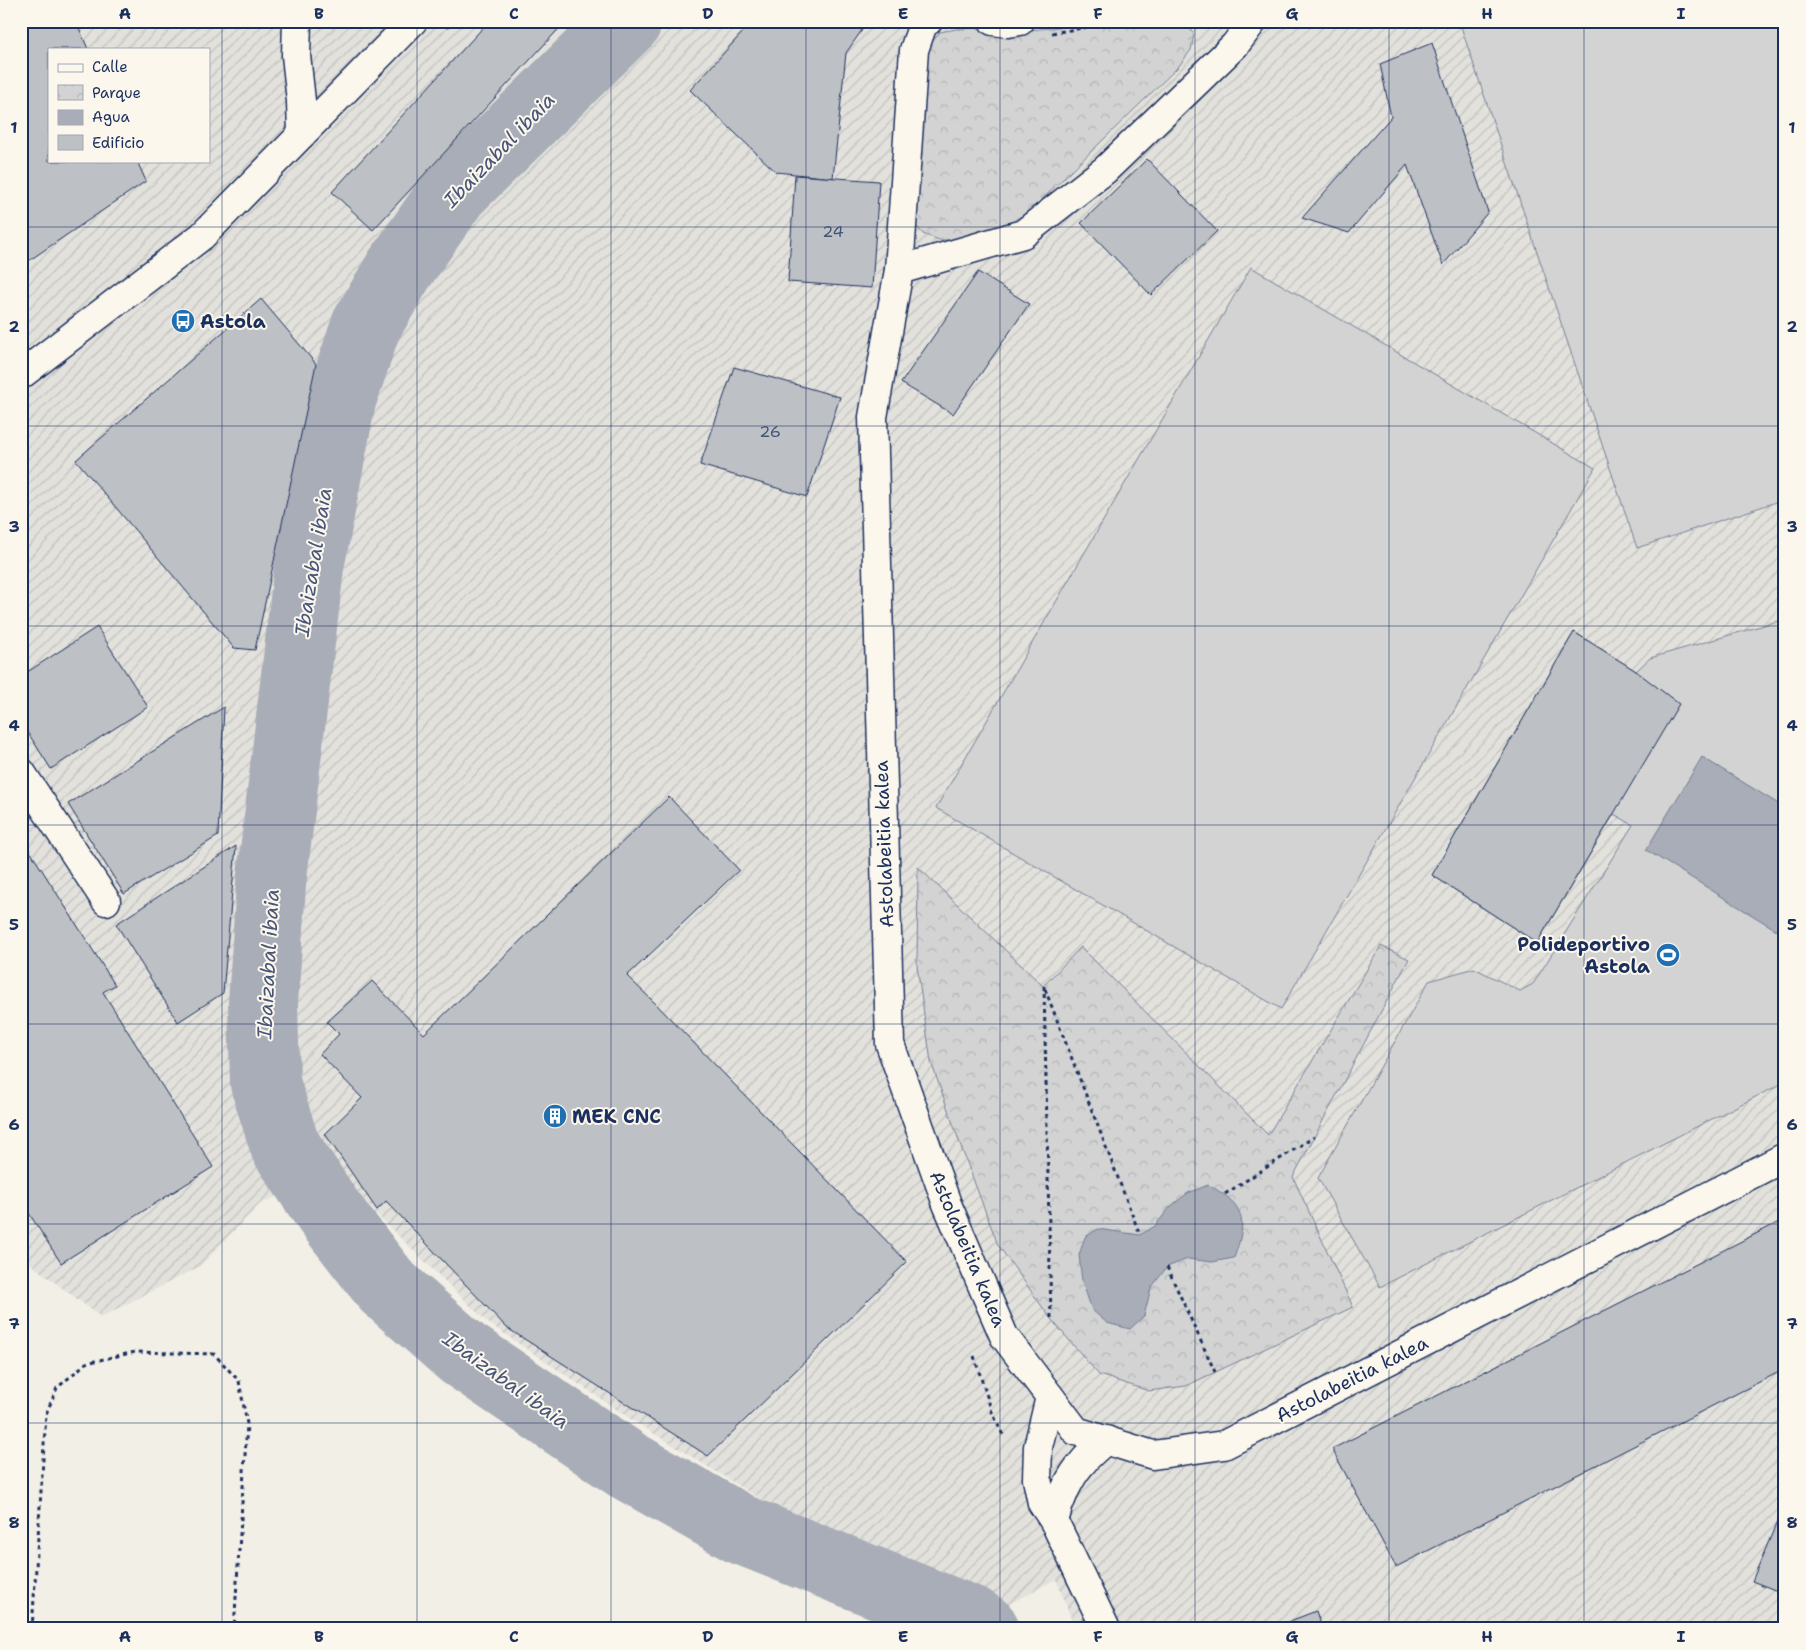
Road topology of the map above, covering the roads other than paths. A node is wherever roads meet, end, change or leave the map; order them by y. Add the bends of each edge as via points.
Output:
1 (297, 21) edge
2 (413, 21) edge
3 (928, 21) edge
4 (993, 21) edge
5 (1020, 21) edge
6 (1253, 21) edge
7 (302, 134) junction
8 (899, 270) junction
9 (21, 375) edge
10 (21, 772) edge
11 (106, 901) dead end
12 (1785, 1157) edge
13 (1050, 1397) junction
14 (1106, 1440) junction
15 (1054, 1521) junction
16 (1106, 1629) edge

1 - 7 street via 296,55
2 - 7 street
3 - 8 street, Astolabeitia kalea via 923,24 914,50
4 - 5 street
6 - 8 street via 1235,45 1105,170 1023,234
7 - 9 street via 202,236
8 - 13 street, Astolabeitia kalea via 873,417 890,1044 947,1204 1004,1336
10 - 11 street
12 - 14 street, Astolabeitia kalea via 1224,1445 1153,1455
13 - 14 street, Astolabeitia kalea via 1076,1432
13 - 15 street via 1038,1446 1037,1478 1042,1503
14 - 15 street via 1082,1462 1057,1508
15 - 16 street

